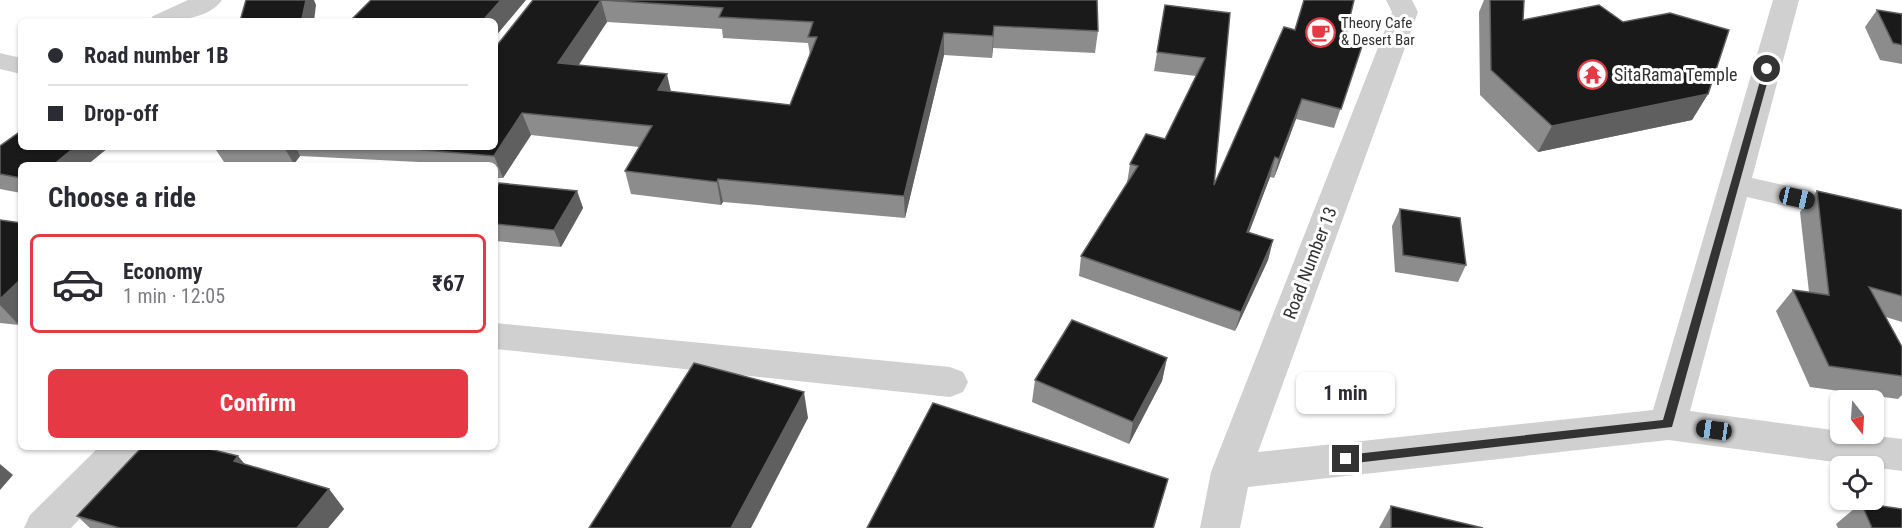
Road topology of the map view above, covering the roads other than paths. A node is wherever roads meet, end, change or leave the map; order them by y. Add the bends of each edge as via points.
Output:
1 (209, 0) edge
2 (1399, 0) edge
3 (1786, 0) edge
4 (169, 18) edge
5 (0, 61) edge
6 (18, 65) edge
7 (1735, 184) junction
8 (1902, 222) edge
9 (498, 336) edge
10 (950, 382) dead end
11 (1668, 424) junction
12 (121, 450) edge
13 (1902, 455) edge
14 (1231, 472) junction
15 (44, 528) edge
16 (1220, 528) edge

1 - 4 street
2 - 14 street, Road Number 13 via 1405,12
3 - 7 street
5 - 6 street
7 - 8 street
7 - 11 street
9 - 10 street
11 - 13 street
11 - 14 street
12 - 15 street
14 - 16 street, Road Number 13

